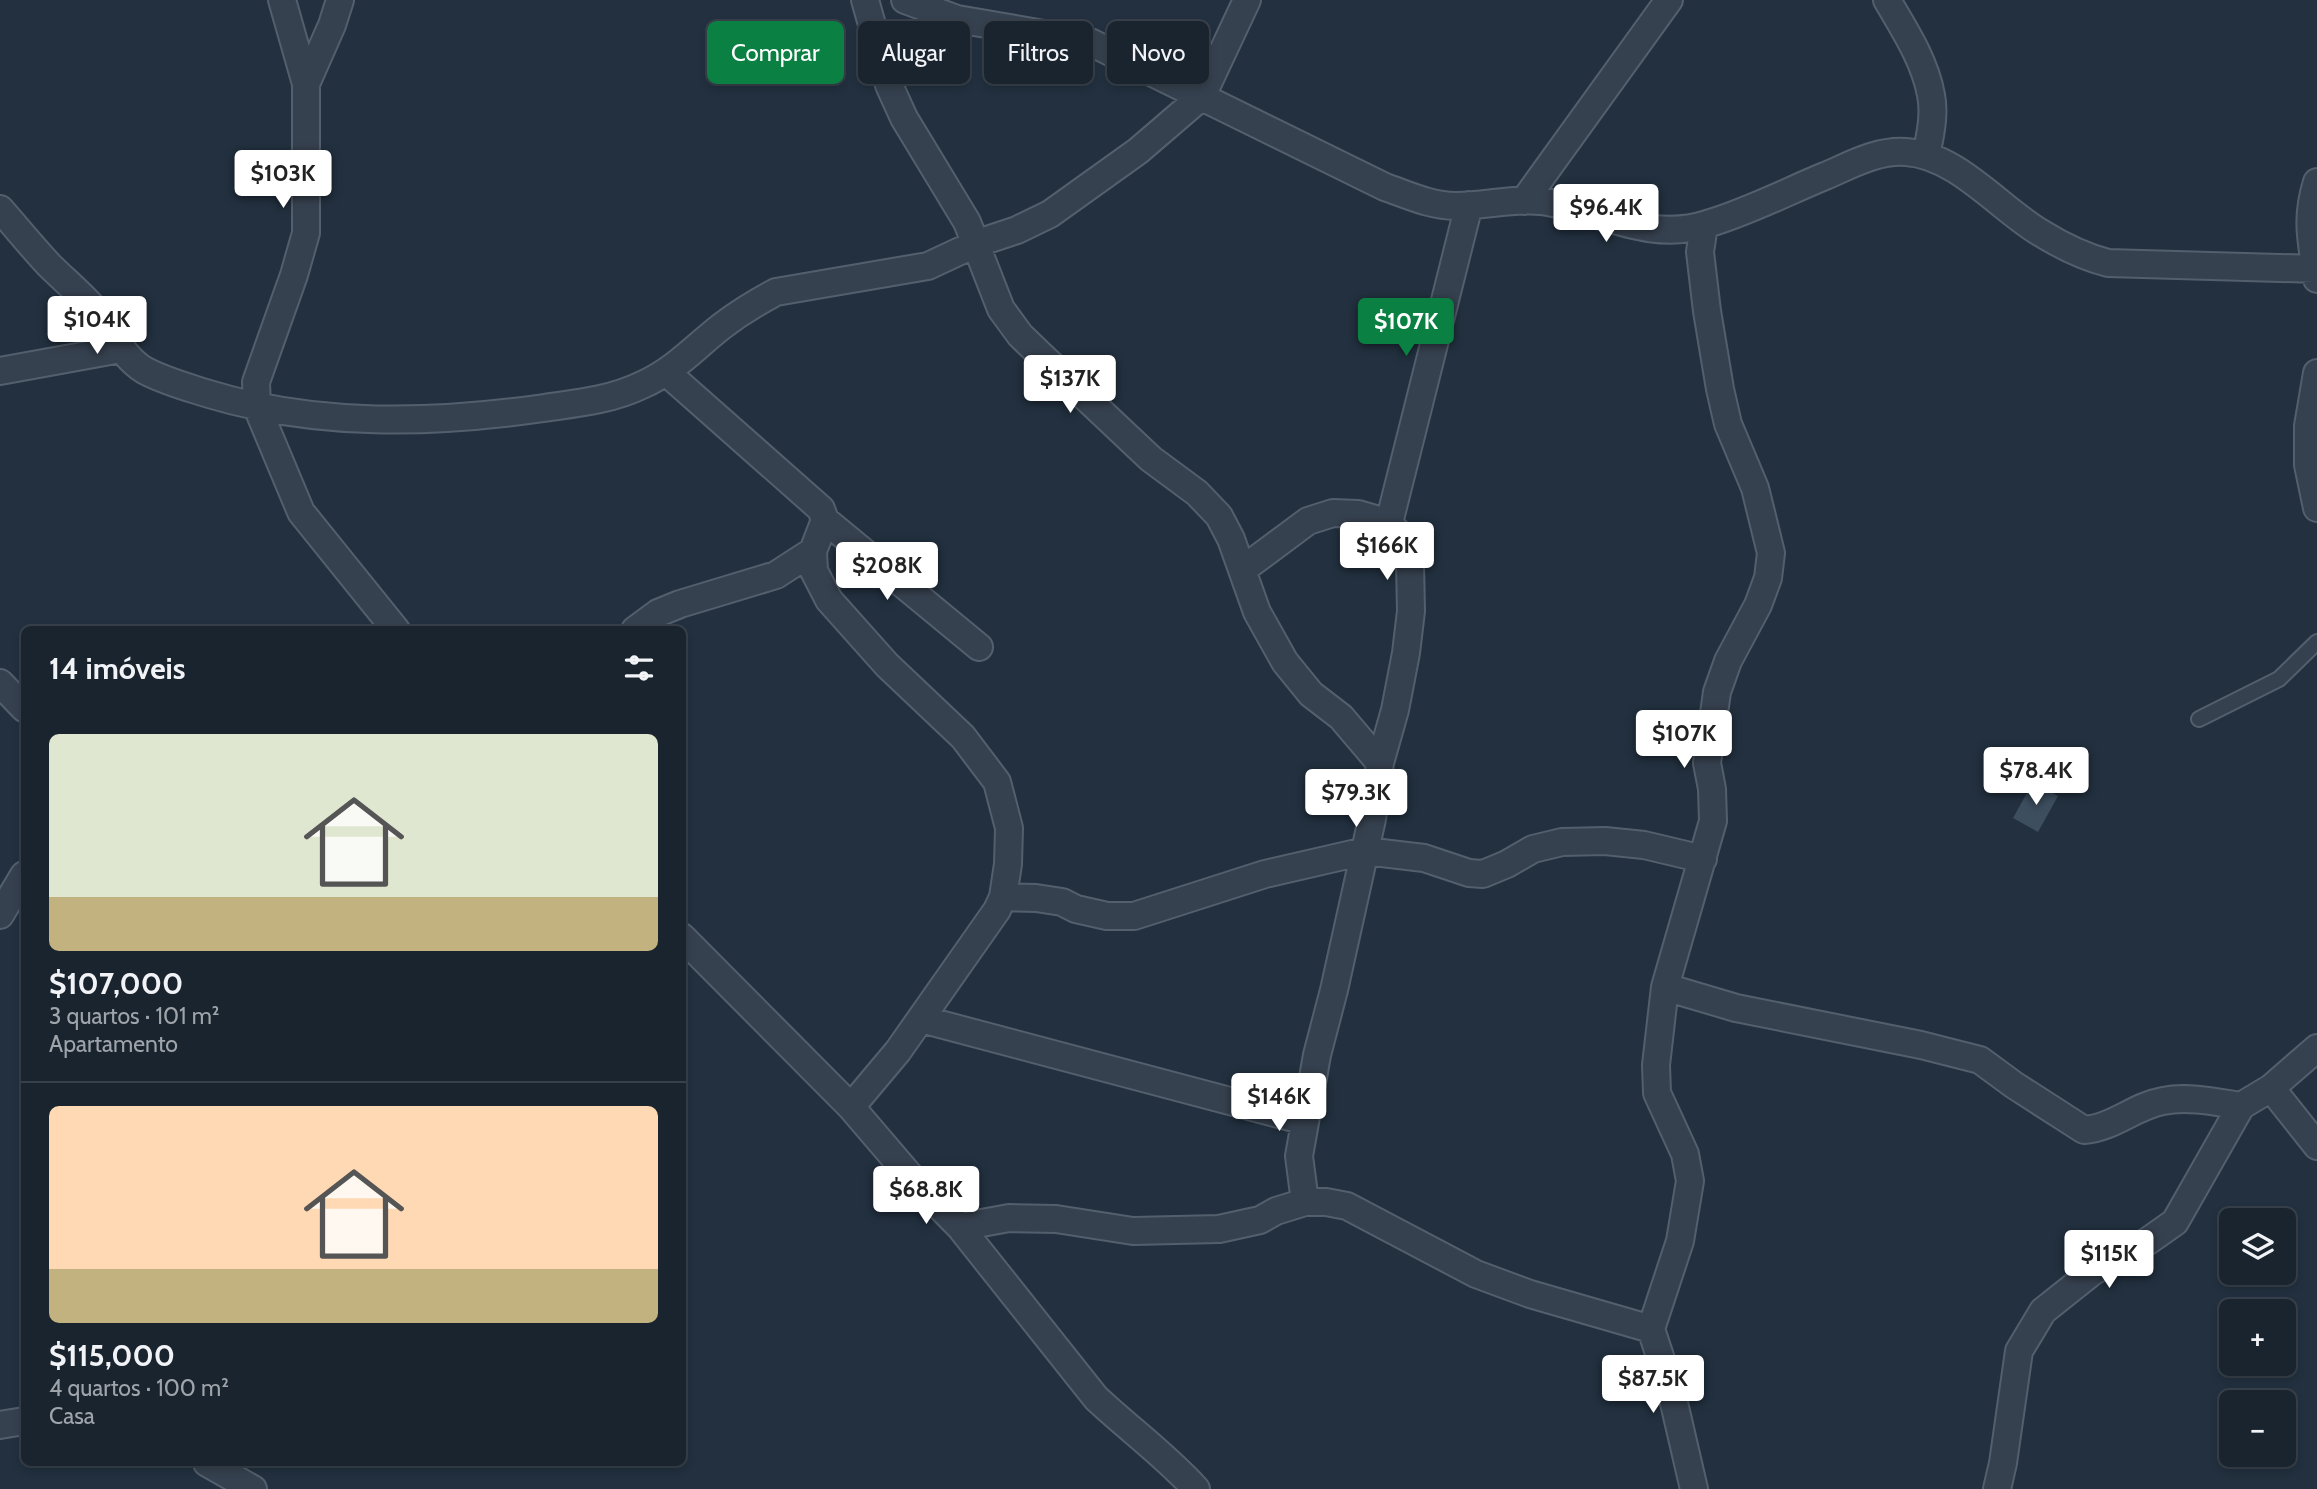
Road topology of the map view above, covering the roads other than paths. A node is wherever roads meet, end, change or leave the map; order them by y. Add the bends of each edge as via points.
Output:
1 (282, 0) edge
2 (340, 0) edge
3 (865, 0) edge
4 (905, 0) edge
5 (1247, 0) edge
6 (1669, 0) edge
7 (1887, 0) edge
8 (306, 84) junction
9 (1202, 96) junction
10 (1926, 156) junction
11 (2317, 182) edge
12 (1524, 201) junction
13 (1469, 205) junction
14 (0, 209) edge
15 (1704, 225) junction
16 (1674, 230) junction
17 (975, 244) junction
18 (1700, 251) junction
19 (2317, 272) edge
20 (121, 349) junction
21 (0, 371) edge
22 (666, 372) junction
23 (2317, 373) edge
24 (257, 407) junction
25 (2317, 508) edge
26 (825, 520) junction
27 (1389, 523) junction
28 (813, 551) junction
29 (1242, 570) junction
30 (393, 626) edge
31 (640, 626) edge
32 (2317, 642) edge
33 (979, 647) dead end
34 (0, 683) edge
35 (21, 705) edge
36 (2199, 719) dead end
37 (1380, 763) junction
38 (1365, 851) junction
39 (1703, 859) junction
40 (21, 880) edge
41 (1003, 897) junction
42 (0, 915) edge
43 (686, 941) edge
44 (1665, 986) junction
45 (921, 1019) junction
46 (2317, 1048) edge
47 (2271, 1088) junction
48 (2241, 1106) junction
49 (851, 1107) junction
50 (1305, 1121) junction
51 (2317, 1146) edge
52 (1305, 1202) junction
53 (960, 1227) junction
54 (1651, 1329) junction
55 (21, 1422) edge
56 (0, 1425) edge
57 (212, 1466) edge
58 (253, 1489) edge
59 (1196, 1489) edge
60 (1694, 1489) edge
61 (1997, 1489) edge

1 - 8 street
2 - 8 street
3 - 17 street via 889,85 957,201
4 - 9 street via 957,19 1090,42
5 - 9 street
6 - 12 street
7 - 10 street via 1913,46 1931,95
8 - 24 street via 306,233 257,382
9 - 13 street via 1385,187 1426,202
9 - 17 street via 1138,151 1050,214
10 - 15 street via 1905,152 1872,155
10 - 19 street via 1987,191 2039,232 2087,257 2135,265
11 - 19 street via 2309,222
12 - 13 street
12 - 16 street via 1567,207 1621,224
13 - 27 street
14 - 20 street via 96,310
15 - 16 street
15 - 18 street
16 - 18 street
17 - 22 street via 928,266 776,292 721,327
17 - 29 street via 1002,309 1020,335 1219,516
18 - 39 street via 1728,424 1755,488 1771,553 1758,605 1717,692 1707,763 1713,821
20 - 21 street
20 - 24 street via 142,369 163,379
22 - 24 street via 622,394 479,415 365,419
22 - 26 street via 821,509
23 - 25 street via 2308,426 2308,465
24 - 30 street via 301,512
26 - 28 street
26 - 33 street
27 - 29 street via 1333,513 1308,521
27 - 37 street via 1405,542 1411,611 1395,710
28 - 31 street via 776,575 680,604
28 - 41 street via 814,571 829,600 887,665 964,737 997,782 1009,828
29 - 37 street via 1256,612 1285,662
32 - 36 lane via 2279,679
34 - 35 street
37 - 38 street
38 - 39 street via 1424,858 1483,874 1533,849 1562,842 1644,845
38 - 41 street via 1265,874 1134,916 1107,916 1062,902
38 - 50 street
39 - 44 street
40 - 42 street
41 - 45 street
43 - 49 street
44 - 48 street via 1736,1008 1980,1060 2084,1130 2162,1101 2204,1100
44 - 54 street via 1657,1093 1685,1154 1690,1181 1680,1241
45 - 49 street
45 - 50 street
46 - 47 street
47 - 48 street
47 - 51 street
48 - 61 street via 2175,1222 2091,1272 2043,1311 2019,1351
49 - 53 street
50 - 52 street via 1299,1156
52 - 53 street via 1259,1220 1219,1228 1133,1231 1056,1219 1009,1218
52 - 54 street via 1346,1206 1476,1274
53 - 59 street via 1096,1398
54 - 60 street
55 - 56 street
57 - 58 street

